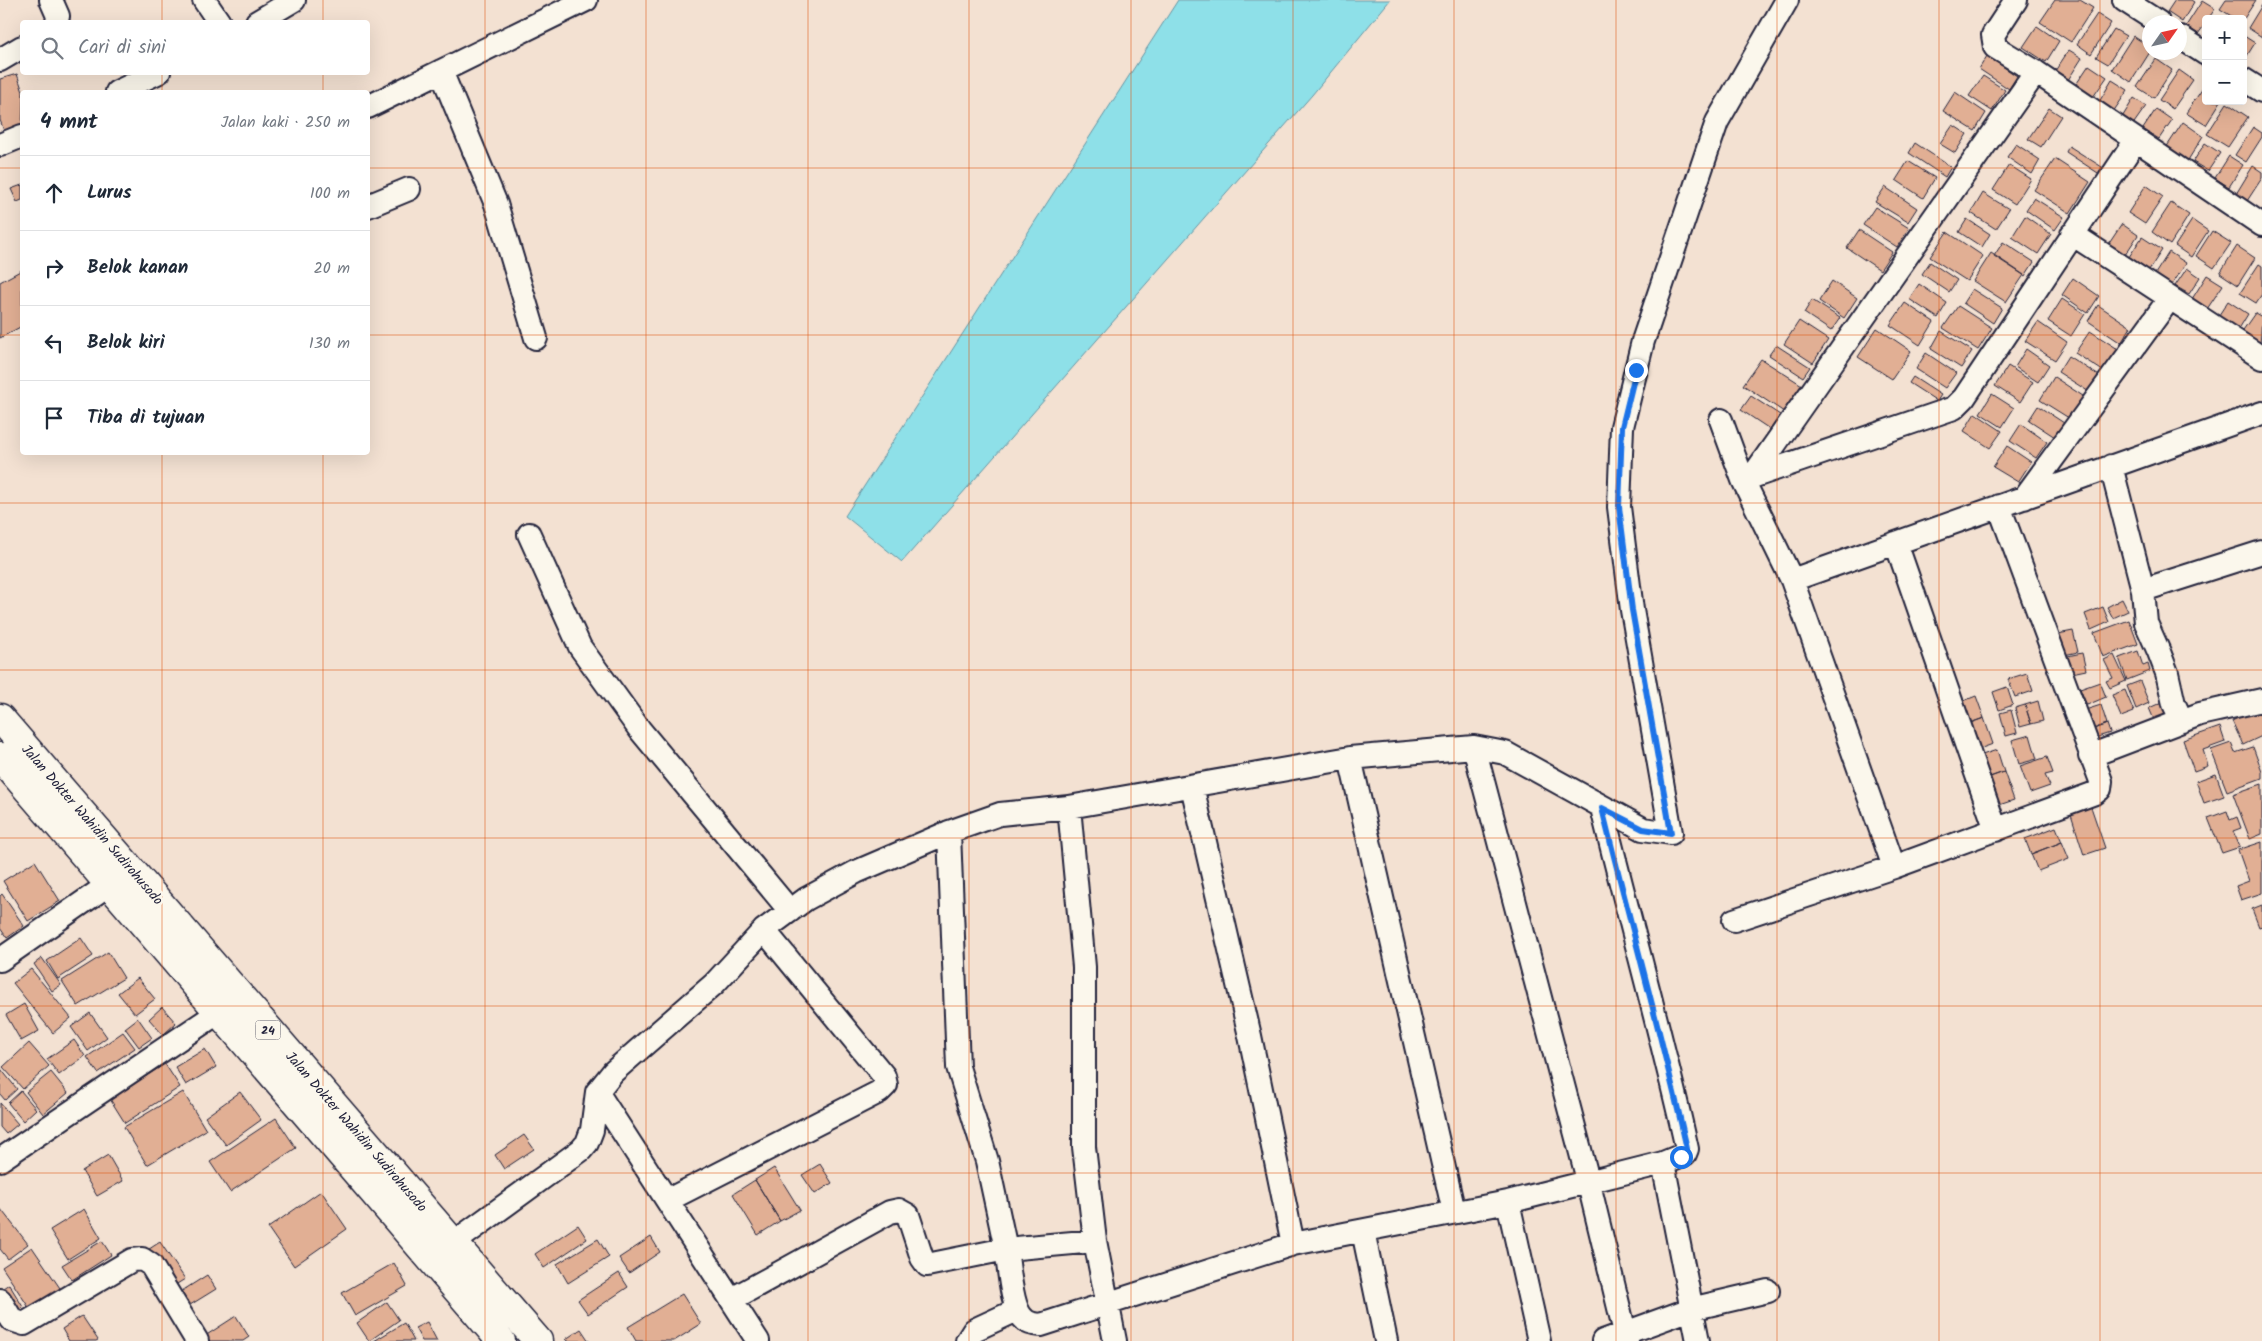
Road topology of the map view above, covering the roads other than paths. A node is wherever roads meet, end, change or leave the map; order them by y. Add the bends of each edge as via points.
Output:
1 (51, 0) edge
2 (204, 0) edge
3 (294, 0) edge
4 (1787, 0) edge
5 (2016, 0) edge
6 (2124, 0) edge
7 (575, 2) edge
8 (2147, 15) edge
9 (57, 20) edge
10 (218, 20) edge
11 (259, 20) edge
12 (2187, 42) edge
13 (20, 48) edge
14 (2202, 51) edge
15 (0, 60) edge
16 (440, 71) junction
17 (2036, 72) junction
18 (153, 75) edge
19 (2247, 82) edge
20 (121, 90) edge
21 (2262, 91) edge
22 (370, 106) edge
23 (20, 137) edge
24 (2136, 140) junction
25 (0, 145) edge
26 (409, 189) dead end
27 (370, 205) edge
28 (2262, 225) edge
29 (2072, 234) junction
30 (2170, 298) junction
31 (536, 338) dead end
32 (2262, 358) edge
33 (2262, 413) edge
34 (1721, 420) dead end
35 (2111, 466) junction
36 (1748, 479) junction
37 (2024, 498) junction
38 (1999, 506) junction
39 (529, 534) dead end
40 (1896, 543) junction
41 (2262, 552) edge
42 (1792, 580) junction
43 (2143, 590) junction
44 (2262, 700) edge
45 (0, 718) edge
46 (2182, 721) junction
47 (1474, 747) junction
48 (2090, 756) junction
49 (0, 758) edge
50 (1350, 758) junction
51 (1192, 786) junction
52 (1069, 807) junction
53 (1602, 808) junction
54 (1996, 830) junction
55 (949, 832) junction
56 (1894, 867) junction
57 (108, 885) junction
58 (790, 911) junction
59 (1734, 920) dead end
60 (764, 930) junction
61 (0, 960) edge
62 (218, 1012) junction
63 (597, 1092) junction
64 (0, 1160) edge
65 (1663, 1163) junction
66 (1588, 1180) junction
67 (668, 1200) junction
68 (1508, 1202) junction
69 (1454, 1212) junction
70 (1363, 1231) junction
71 (1095, 1240) junction
72 (452, 1244) junction
73 (1293, 1244) junction
74 (1006, 1249) junction
75 (1768, 1292) dead end
76 (732, 1299) junction
77 (0, 1300) edge
78 (1106, 1303) junction
79 (1692, 1309) junction
80 (1017, 1310) junction
81 (1626, 1337) edge
82 (197, 1341) edge
83 (501, 1341) edge
84 (538, 1341) edge
85 (758, 1341) edge
86 (967, 1341) edge
87 (1114, 1341) edge
88 (1386, 1341) edge
89 (1539, 1341) edge
90 (1603, 1341) edge
91 (1698, 1341) edge

1 - 9 street
2 - 10 street
3 - 11 street
4 - 53 street via 1716,122 1644,341 1622,427 1619,507 1632,610 1671,833 1643,829
5 - 17 street via 1992,41 1995,47
6 - 8 street
7 - 16 street
12 - 14 street
13 - 15 street
16 - 22 street
16 - 31 street via 496,204
17 - 24 street
17 - 36 street
18 - 20 street
19 - 21 street
23 - 25 street
24 - 28 street
24 - 29 street
26 - 27 street
29 - 30 street
29 - 36 street via 1964,398 1954,408
30 - 32 street
30 - 37 street
33 - 35 street
34 - 36 street
35 - 37 street
35 - 43 street
36 - 42 street
37 - 38 street
38 - 40 street
38 - 48 street
39 - 58 street via 580,647 640,730
40 - 42 street
40 - 54 street
41 - 43 street
42 - 56 street
43 - 46 street via 2146,623
44 - 46 street
45 - 72 highway, Jalan Dokter Wahidin Sudirohusodo / 24
46 - 48 street
47 - 50 street
47 - 53 street via 1505,754
47 - 66 street
48 - 54 street via 2102,785 2097,792
49 - 57 highway, Jalan Dokter Wahidin Sudirohusodo / 24
50 - 51 street
50 - 69 street
51 - 52 street
51 - 73 street via 1250,1036
52 - 55 street via 1000,814
52 - 71 street via 1084,967 1084,1147
53 - 65 street via 1687,1149 1681,1157
54 - 56 street
55 - 58 street via 856,872
55 - 74 street via 958,1067 987,1162
56 - 59 street
57 - 61 street
57 - 62 highway, Jalan Dokter Wahidin Sudirohusodo / 24
58 - 60 street
60 - 63 street via 714,984 613,1072
60 - 67 street via 884,1076 886,1084 879,1092
62 - 64 street
62 - 83 highway, Jalan Dokter Wahidin Sudirohusodo / 24
63 - 67 street
63 - 72 street via 592,1130 581,1150
65 - 66 street
65 - 79 street
66 - 68 street
66 - 81 street
67 - 76 street
68 - 69 street
68 - 89 street
69 - 70 street
70 - 73 street
70 - 88 street
71 - 74 street
71 - 78 street
72 - 84 highway, Jalan Dokter Wahidin Sudirohusodo / 24
73 - 78 street
74 - 76 street via 927,1265 908,1215 899,1210
74 - 80 street
75 - 79 street
76 - 85 street
77 - 82 street via 12,1320 24,1324 132,1260 142,1259 151,1265
78 - 80 street via 1041,1325 1030,1323
78 - 87 street
79 - 81 street
79 - 91 street
80 - 86 street via 974,1330
81 - 90 street

